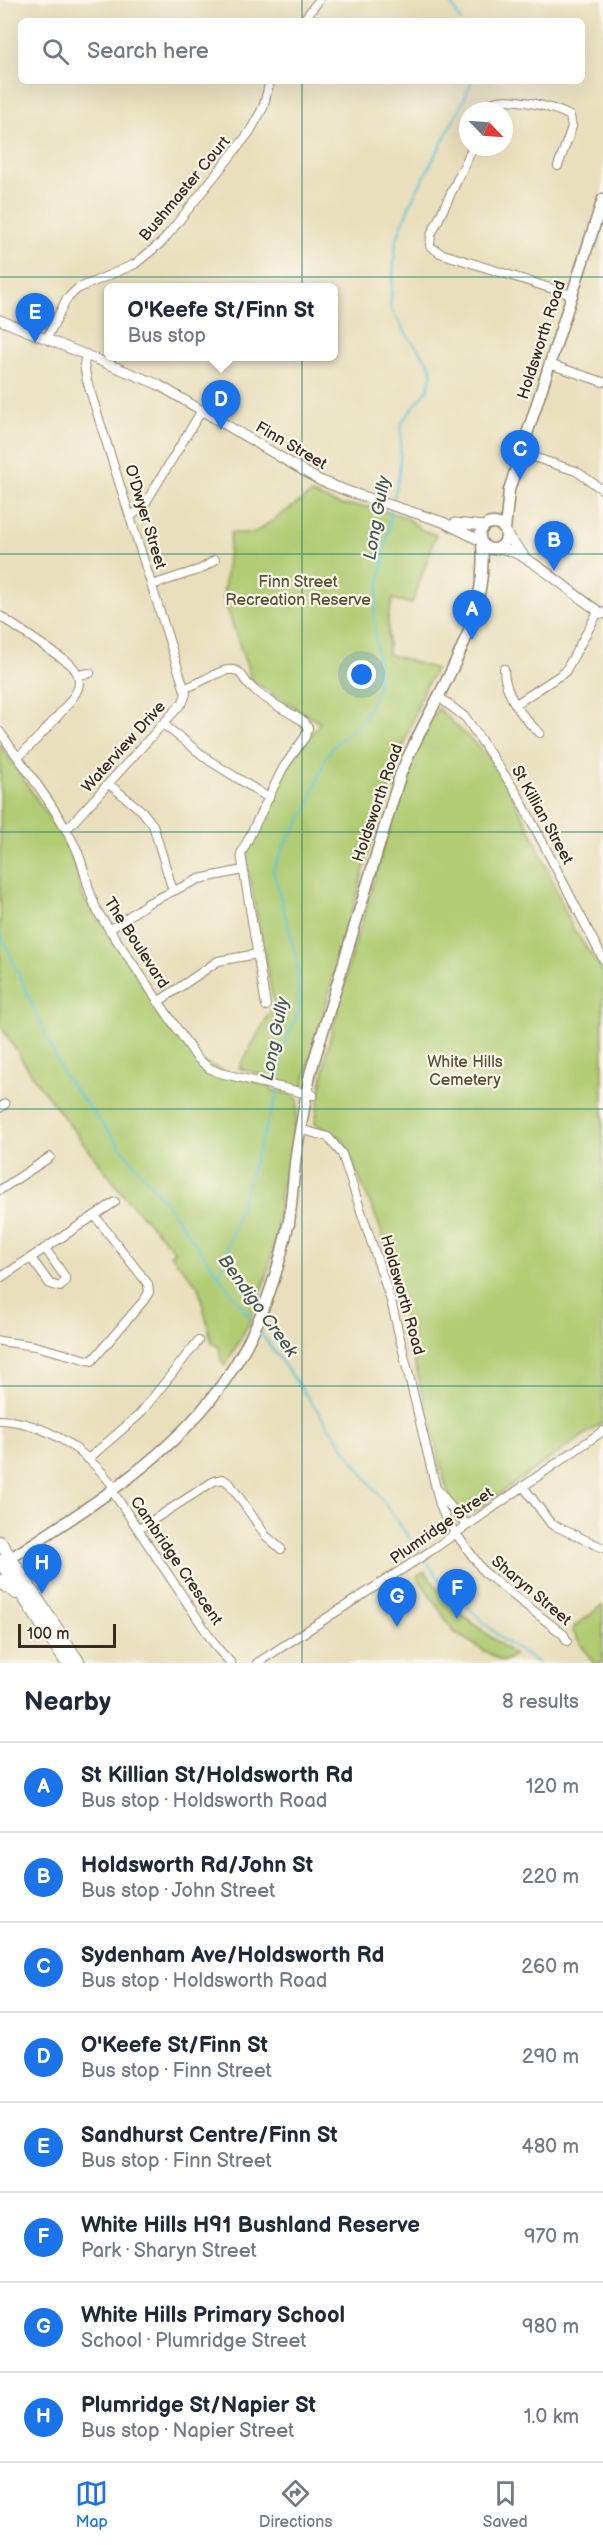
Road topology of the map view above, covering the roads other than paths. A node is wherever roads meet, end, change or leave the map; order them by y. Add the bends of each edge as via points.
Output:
1 (319, 0) edge
2 (305, 18) edge
3 (269, 84) edge
4 (495, 102) edge
5 (469, 156) edge
6 (558, 166) dead end
7 (603, 199) edge
8 (572, 295) junction
9 (0, 320) edge
10 (47, 338) junction
11 (86, 354) junction
12 (549, 364) junction
13 (603, 382) edge
14 (202, 410) junction
15 (521, 453) junction
16 (509, 490) junction
17 (603, 490) edge
18 (131, 516) junction
19 (443, 522) junction
20 (486, 525) junction
21 (505, 532) junction
22 (482, 542) junction
23 (498, 548) junction
24 (526, 558) junction
25 (214, 560) dead end
26 (152, 585) junction
27 (479, 591) junction
28 (601, 613) edge
29 (0, 616) edge
30 (504, 669) dead end
31 (90, 673) dead end
32 (78, 675) junction
33 (185, 688) junction
34 (440, 697) junction
35 (516, 704) junction
36 (163, 724) junction
37 (0, 732) edge
38 (540, 733) dead end
39 (18, 757) junction
40 (109, 784) junction
41 (269, 798) junction
42 (66, 830) junction
43 (243, 870) junction
44 (173, 891) junction
45 (109, 930) junction
46 (257, 954) junction
47 (603, 959) edge
48 (158, 1002) junction
49 (266, 1006) dead end
50 (310, 1094) junction
51 (303, 1129) junction
52 (50, 1157) dead end
53 (0, 1190) edge
54 (115, 1202) dead end
55 (95, 1216) junction
56 (45, 1248) junction
57 (31, 1258) junction
58 (0, 1278) edge
59 (0, 1341) edge
60 (198, 1341) dead end
61 (0, 1420) edge
62 (603, 1431) edge
63 (88, 1459) junction
64 (523, 1486) junction
65 (113, 1488) junction
66 (438, 1490) junction
67 (467, 1524) junction
68 (139, 1529) junction
69 (455, 1533) junction
70 (603, 1548) edge
71 (281, 1549) dead end
72 (3, 1557) edge
73 (0, 1581) edge
74 (28, 1603) junction
75 (567, 1641) dead end
76 (218, 1649) junction
77 (261, 1662) edge
78 (67, 1663) edge
79 (79, 1663) edge
80 (224, 1663) edge
81 (231, 1663) edge

1 - 2 street
3 - 10 street, Bushmaster Court via 249,133 162,242 135,264 77,289 66,300
4 - 6 street via 536,104 570,116 572,127
5 - 8 street via 431,234 431,248
7 - 8 main road, Holdsworth Road
8 - 12 main road, Holdsworth Road
9 - 10 street, Finn Street
10 - 11 street, Finn Street
11 - 14 street, Finn Street via 157,384
11 - 18 street, O'Dwyer Street via 86,378
12 - 13 street
12 - 15 main road, Holdsworth Road
14 - 18 street via 143,507
14 - 19 street, Finn Street via 311,476
15 - 16 main road, Holdsworth Road
15 - 17 street via 576,471
16 - 20 main road, Holdsworth Road
16 - 21 main road, Holdsworth Road
18 - 26 street, O'Dwyer Street
19 - 20 street, Finn Street
19 - 22 street, Finn Street
20 - 21 main road via 496,523
20 - 22 main road via 480,533
21 - 23 main road via 504,542
21 - 24 street
22 - 23 main road via 489,548
22 - 27 main road, Holdsworth Road
23 - 24 street
23 - 27 main road, Holdsworth Road
24 - 28 street
25 - 26 street via 201,569
26 - 33 street, O'Dwyer Street
27 - 34 main road, Holdsworth Road via 463,647
28 - 35 street via 565,672
29 - 32 street via 69,663
30 - 35 street via 506,686
31 - 32 street
32 - 39 street via 75,695
33 - 36 street, Waterview Drive via 184,700
33 - 41 street via 210,676 236,671 305,724 307,735 288,759
34 - 47 street, St Killian Street via 466,718 518,795
34 - 50 main road, Holdsworth Road via 397,784 333,998
35 - 38 street
36 - 40 street, Waterview Drive
36 - 41 street via 210,761
37 - 39 street, The Boulevard
39 - 42 street, The Boulevard
40 - 42 street, Waterview Drive
40 - 44 street via 153,825
41 - 43 street via 242,851
42 - 45 street, The Boulevard via 78,852 91,898
43 - 44 street via 208,876
43 - 46 street
44 - 45 street
45 - 48 street, The Boulevard
46 - 48 street via 218,961
46 - 49 street
48 - 50 street, The Boulevard via 205,1065 220,1073
50 - 51 main road, Holdsworth Road
51 - 65 main road, Holdsworth Road via 279,1269 243,1355 189,1426
51 - 66 street, Holdsworth Road via 328,1137 342,1154 391,1300
52 - 53 street
54 - 55 street
55 - 56 street
55 - 59 street via 148,1284 145,1299 92,1361
56 - 57 street
56 - 57 street via 65,1276 60,1287 50,1284
57 - 58 street
60 - 63 street via 139,1415
61 - 63 street, Cambridge Crescent via 45,1430
62 - 64 street, Plumridge Street
63 - 65 street, Cambridge Crescent
64 - 67 street, Plumridge Street
64 - 70 street via 551,1524
65 - 68 street, Cambridge Crescent
65 - 72 main road, Holdsworth Road via 67,1513
66 - 67 street, Holdsworth Road
66 - 69 street, Holdsworth Road via 442,1512
67 - 69 street, Plumridge Street
68 - 71 street via 223,1479 266,1536
68 - 76 street, Cambridge Crescent
69 - 75 street, Sharyn Street via 484,1572
69 - 77 street, Plumridge Street
72 - 74 highway
72 - 79 highway
73 - 74 highway
74 - 78 highway
76 - 80 street, Cambridge Crescent
76 - 81 street, Cambridge Crescent

